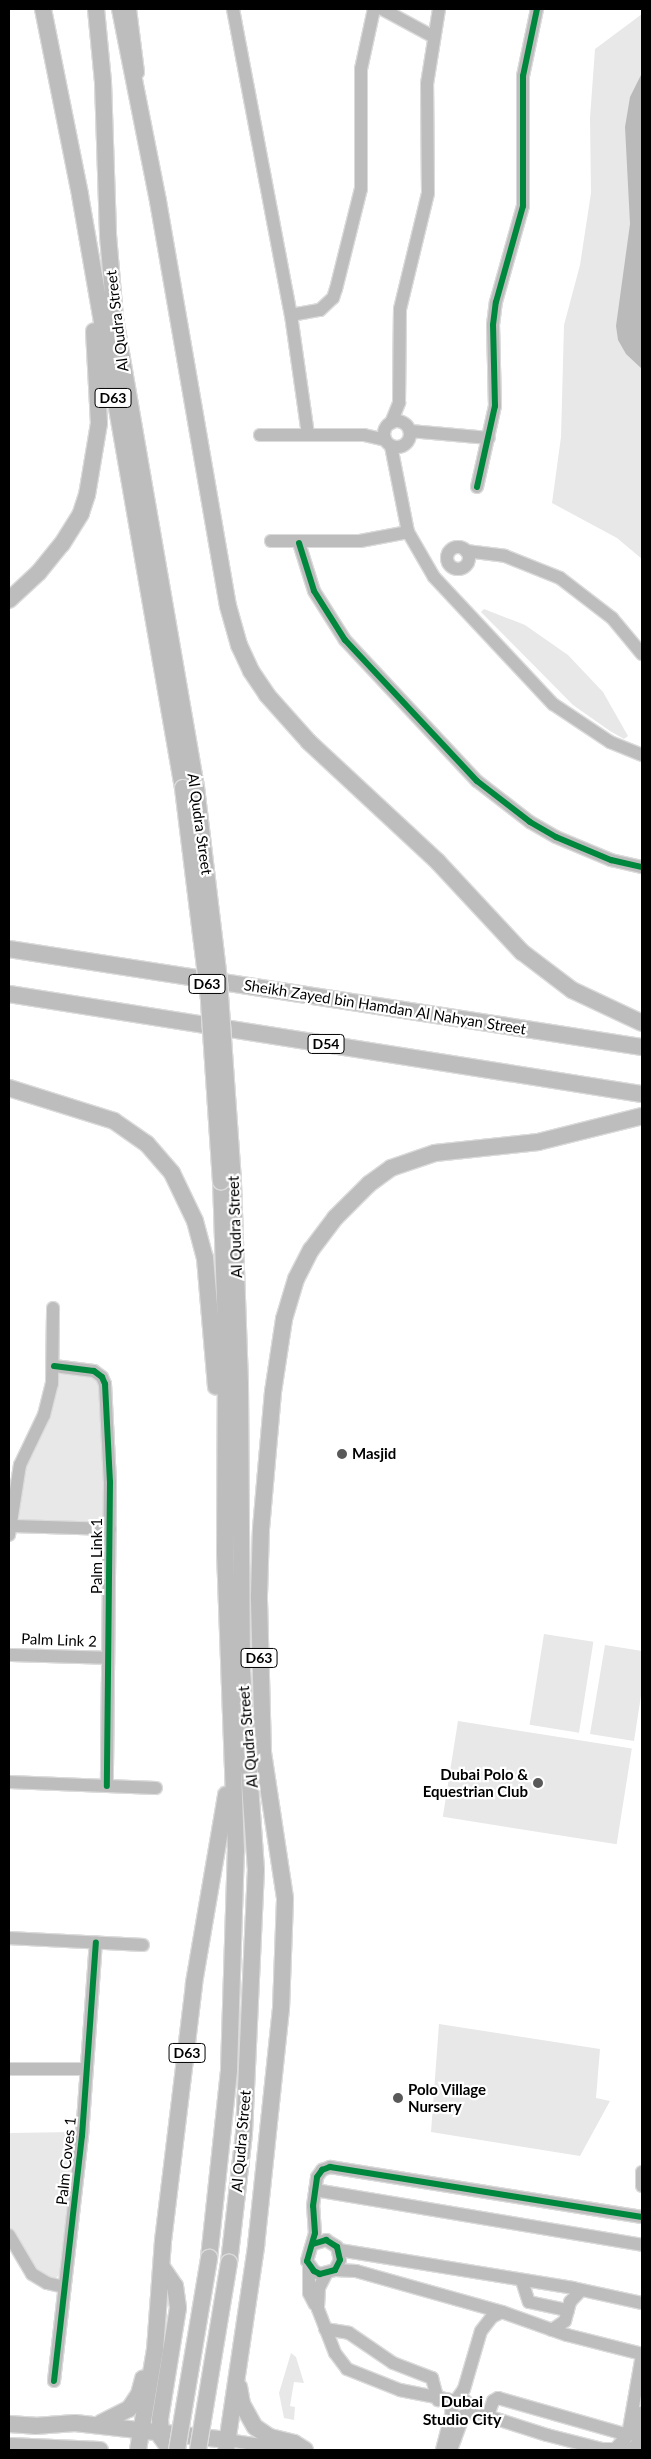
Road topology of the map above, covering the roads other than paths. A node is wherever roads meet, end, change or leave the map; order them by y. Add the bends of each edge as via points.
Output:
1 (43, 9) edge
2 (96, 9) edge
3 (120, 9) edge
4 (130, 9) edge
5 (234, 9) edge
6 (374, 9) edge
7 (382, 9) edge
8 (439, 9) edge
9 (537, 9) edge
10 (434, 37) junction
11 (138, 94) junction
12 (97, 304) junction
13 (291, 316) junction
14 (260, 435) dead end
15 (308, 435) junction
16 (397, 435) junction
17 (488, 438) junction
18 (477, 487) dead end
19 (408, 532) junction
20 (271, 541) dead end
21 (299, 543) junction
22 (466, 551) dead end
23 (9, 600) edge
24 (642, 654) edge
25 (642, 755) edge
26 (189, 787) junction
27 (642, 867) edge
28 (9, 949) edge
29 (9, 994) edge
30 (642, 1023) edge
31 (642, 1047) edge
32 (9, 1088) edge
33 (642, 1094) edge
34 (642, 1116) edge
35 (227, 1181) junction
36 (53, 1308) dead end
37 (54, 1366) junction
38 (226, 1470) junction
39 (11, 1530) edge
40 (110, 1530) junction
41 (9, 1654) edge
42 (108, 1658) junction
43 (263, 1753) junction
44 (232, 1758) junction
45 (9, 1782) edge
46 (107, 1786) junction
47 (156, 1788) dead end
48 (9, 1938) edge
49 (96, 1942) junction
50 (143, 1945) dead end
51 (254, 1962) junction
52 (87, 2069) junction
53 (9, 2070) edge
54 (642, 2172) edge
55 (642, 2186) edge
56 (315, 2190) junction
57 (642, 2217) edge
58 (316, 2222) junction
59 (9, 2235) edge
60 (313, 2244) junction
61 (642, 2244) edge
62 (335, 2246) junction
63 (309, 2266) junction
64 (162, 2267) junction
65 (331, 2272) junction
66 (522, 2281) junction
67 (64, 2287) junction
68 (564, 2287) junction
69 (581, 2290) junction
70 (642, 2303) edge
71 (475, 2305) junction
72 (318, 2309) junction
73 (568, 2311) junction
74 (502, 2312) junction
75 (325, 2329) junction
76 (552, 2330) junction
77 (482, 2331) junction
78 (354, 2337) junction
79 (575, 2337) junction
80 (155, 2350) junction
81 (335, 2353) junction
82 (642, 2355) edge
83 (239, 2372) junction
84 (54, 2381) dead end
85 (438, 2400) junction
86 (460, 2405) junction
87 (642, 2412) edge
88 (484, 2414) junction
89 (9, 2424) edge
90 (96, 2425) junction
91 (142, 2429) junction
92 (160, 2431) junction
93 (452, 2431) junction
94 (179, 2433) junction
95 (226, 2445) edge
96 (617, 2445) edge
97 (9, 2446) edge
98 (44, 2449) edge
99 (100, 2450) edge
100 (138, 2450) edge
101 (170, 2450) edge
102 (177, 2450) edge
103 (198, 2450) edge
104 (202, 2450) edge
105 (297, 2450) edge
106 (305, 2450) edge
107 (442, 2450) edge
108 (452, 2450) edge

1 - 12 main road, Al Qudra Street / D63 via 80,195
2 - 26 main road, Al Qudra Street / D63 via 104,92 109,243 118,335
3 - 11 main road
4 - 11 street via 138,53
5 - 13 street
6 - 13 street via 361,69 361,188 336,289 333,298 320,310
7 - 10 street
8 - 10 street
9 - 17 street via 522,83 523,206 493,325 495,406
10 - 16 street via 427,84 428,193 400,309
11 - 30 main road via 228,606 239,645 251,671 271,701 309,742 437,861 522,952 578,993
12 - 23 main road via 94,350 99,423 96,460 88,496 82,513 62,544 39,572
12 - 26 main road, Al Qudra Street / D63
13 - 15 street
14 - 15 street
15 - 16 street
16 - 17 street
16 - 19 street via 396,470
17 - 18 street
19 - 21 street via 360,541
19 - 25 street via 434,577 553,704 610,742
20 - 21 street
21 - 27 street via 314,591 345,640 477,781 556,837 611,860
22 - 24 street via 515,559 560,578 612,618
26 - 35 main road, Al Qudra Street / D63, bridge
28 - 31 main road, Sheikh Zayed bin Hamdan Al Nahyan Street
29 - 33 main road, D54
32 - 38 main road via 101,1116 126,1128 152,1148 172,1174 195,1221 205,1258 219,1426
34 - 43 main road, Al Qudra Street / D63 via 521,1145 434,1153 391,1168 351,1201 310,1250 296,1279 284,1319 265,1478 259,1595
35 - 38 main road, Al Qudra Street / D63
35 - 51 main road, Al Qudra Street / D63 via 240,1384 242,1672 256,1839
36 - 37 street
37 - 39 street via 44,1415 19,1470
37 - 40 street, Palm Link 1 via 94,1371 104,1380
38 - 44 main road, Al Qudra Street / D63 via 225,1555
39 - 40 street
40 - 42 street, Palm Link 1
41 - 42 street, Palm Link 2
42 - 46 street, Palm Link 1
43 - 51 main road via 267,1846 263,1927
43 - 83 main road, Al Qudra Street / D63 via 283,1867 283,1970 264,2181
44 - 64 main road, Al Qudra Street / D63 via 194,1983
44 - 102 main road, Al Qudra Street / D63, bridge via 236,1851 229,2070 209,2258
45 - 46 street
46 - 47 street
48 - 49 street
49 - 50 street
49 - 52 street, Palm Coves 1
51 - 103 main road, Al Qudra Street / D63, bridge via 244,2133 229,2263
52 - 53 street
52 - 67 street, Palm Coves 1
54 - 55 street
56 - 57 street via 319,2173 330,2167
56 - 58 street
56 - 61 street
58 - 60 street
58 - 62 street
59 - 67 street via 32,2274 47,2283
60 - 62 street via 319,2241
60 - 63 street via 306,2254
62 - 65 street via 340,2260
62 - 66 street
63 - 65 street via 314,2271
63 - 72 street via 309,2293
64 - 80 main road, Al Qudra Street / D63
64 - 92 main road via 175,2286 178,2308
65 - 71 street via 349,2270
65 - 72 street via 319,2288
66 - 68 street
66 - 73 street via 529,2302
67 - 84 street, Palm Coves 1
68 - 69 street
68 - 73 street
69 - 70 street
69 - 73 street
71 - 74 street
71 - 77 street
72 - 75 street
73 - 76 street
73 - 79 street
74 - 76 street
74 - 77 street
75 - 78 street via 338,2329
75 - 81 street
76 - 79 street
77 - 86 street
78 - 81 street via 342,2341
78 - 85 street via 393,2364 432,2378
79 - 82 street
80 - 90 main road via 146,2364 135,2402 121,2415
80 - 91 main road, Al Qudra Street / D63
81 - 85 street via 356,2375
82 - 96 street
83 - 95 main road, Al Qudra Street / D63
83 - 106 main road via 242,2404 255,2427 270,2437 294,2443
85 - 86 street
86 - 88 street
86 - 93 street
87 - 96 street via 637,2445 630,2449
88 - 96 street
88 - 96 street via 498,2398
89 - 90 main road
90 - 91 main road
91 - 92 main road
91 - 100 main road, Al Qudra Street / D63
92 - 94 main road
92 - 101 main road
93 - 107 street
93 - 108 street
94 - 95 main road
94 - 104 main road
95 - 105 street
97 - 98 main road
98 - 99 main road

